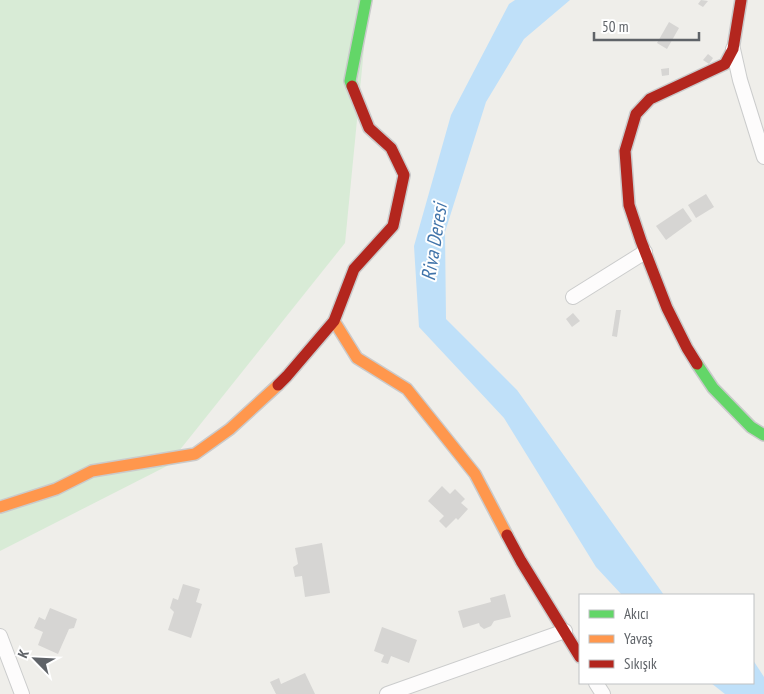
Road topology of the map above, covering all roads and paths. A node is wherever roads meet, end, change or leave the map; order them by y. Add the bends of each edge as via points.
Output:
1 (366, 0) edge
2 (741, 0) edge
3 (733, 49) junction
4 (764, 157) edge
5 (645, 252) junction
6 (573, 297) dead end
7 (334, 320) junction
8 (764, 435) edge
9 (0, 507) edge
10 (564, 631) junction
11 (0, 636) edge
12 (579, 655) edge
13 (22, 694) edge
14 (387, 694) edge

1 - 7 street via 350,81 369,128 391,148 404,174 393,226 354,268
2 - 3 street
3 - 4 street
3 - 5 street via 725,64 650,98 636,114 625,152 629,204
5 - 6 street
5 - 8 street via 667,308 687,348 713,388 751,427
7 - 9 street via 287,376 230,429 195,454 92,472 56,489
7 - 10 street via 357,358 407,389 475,474 521,561
10 - 12 street
10 - 14 street
11 - 13 street

